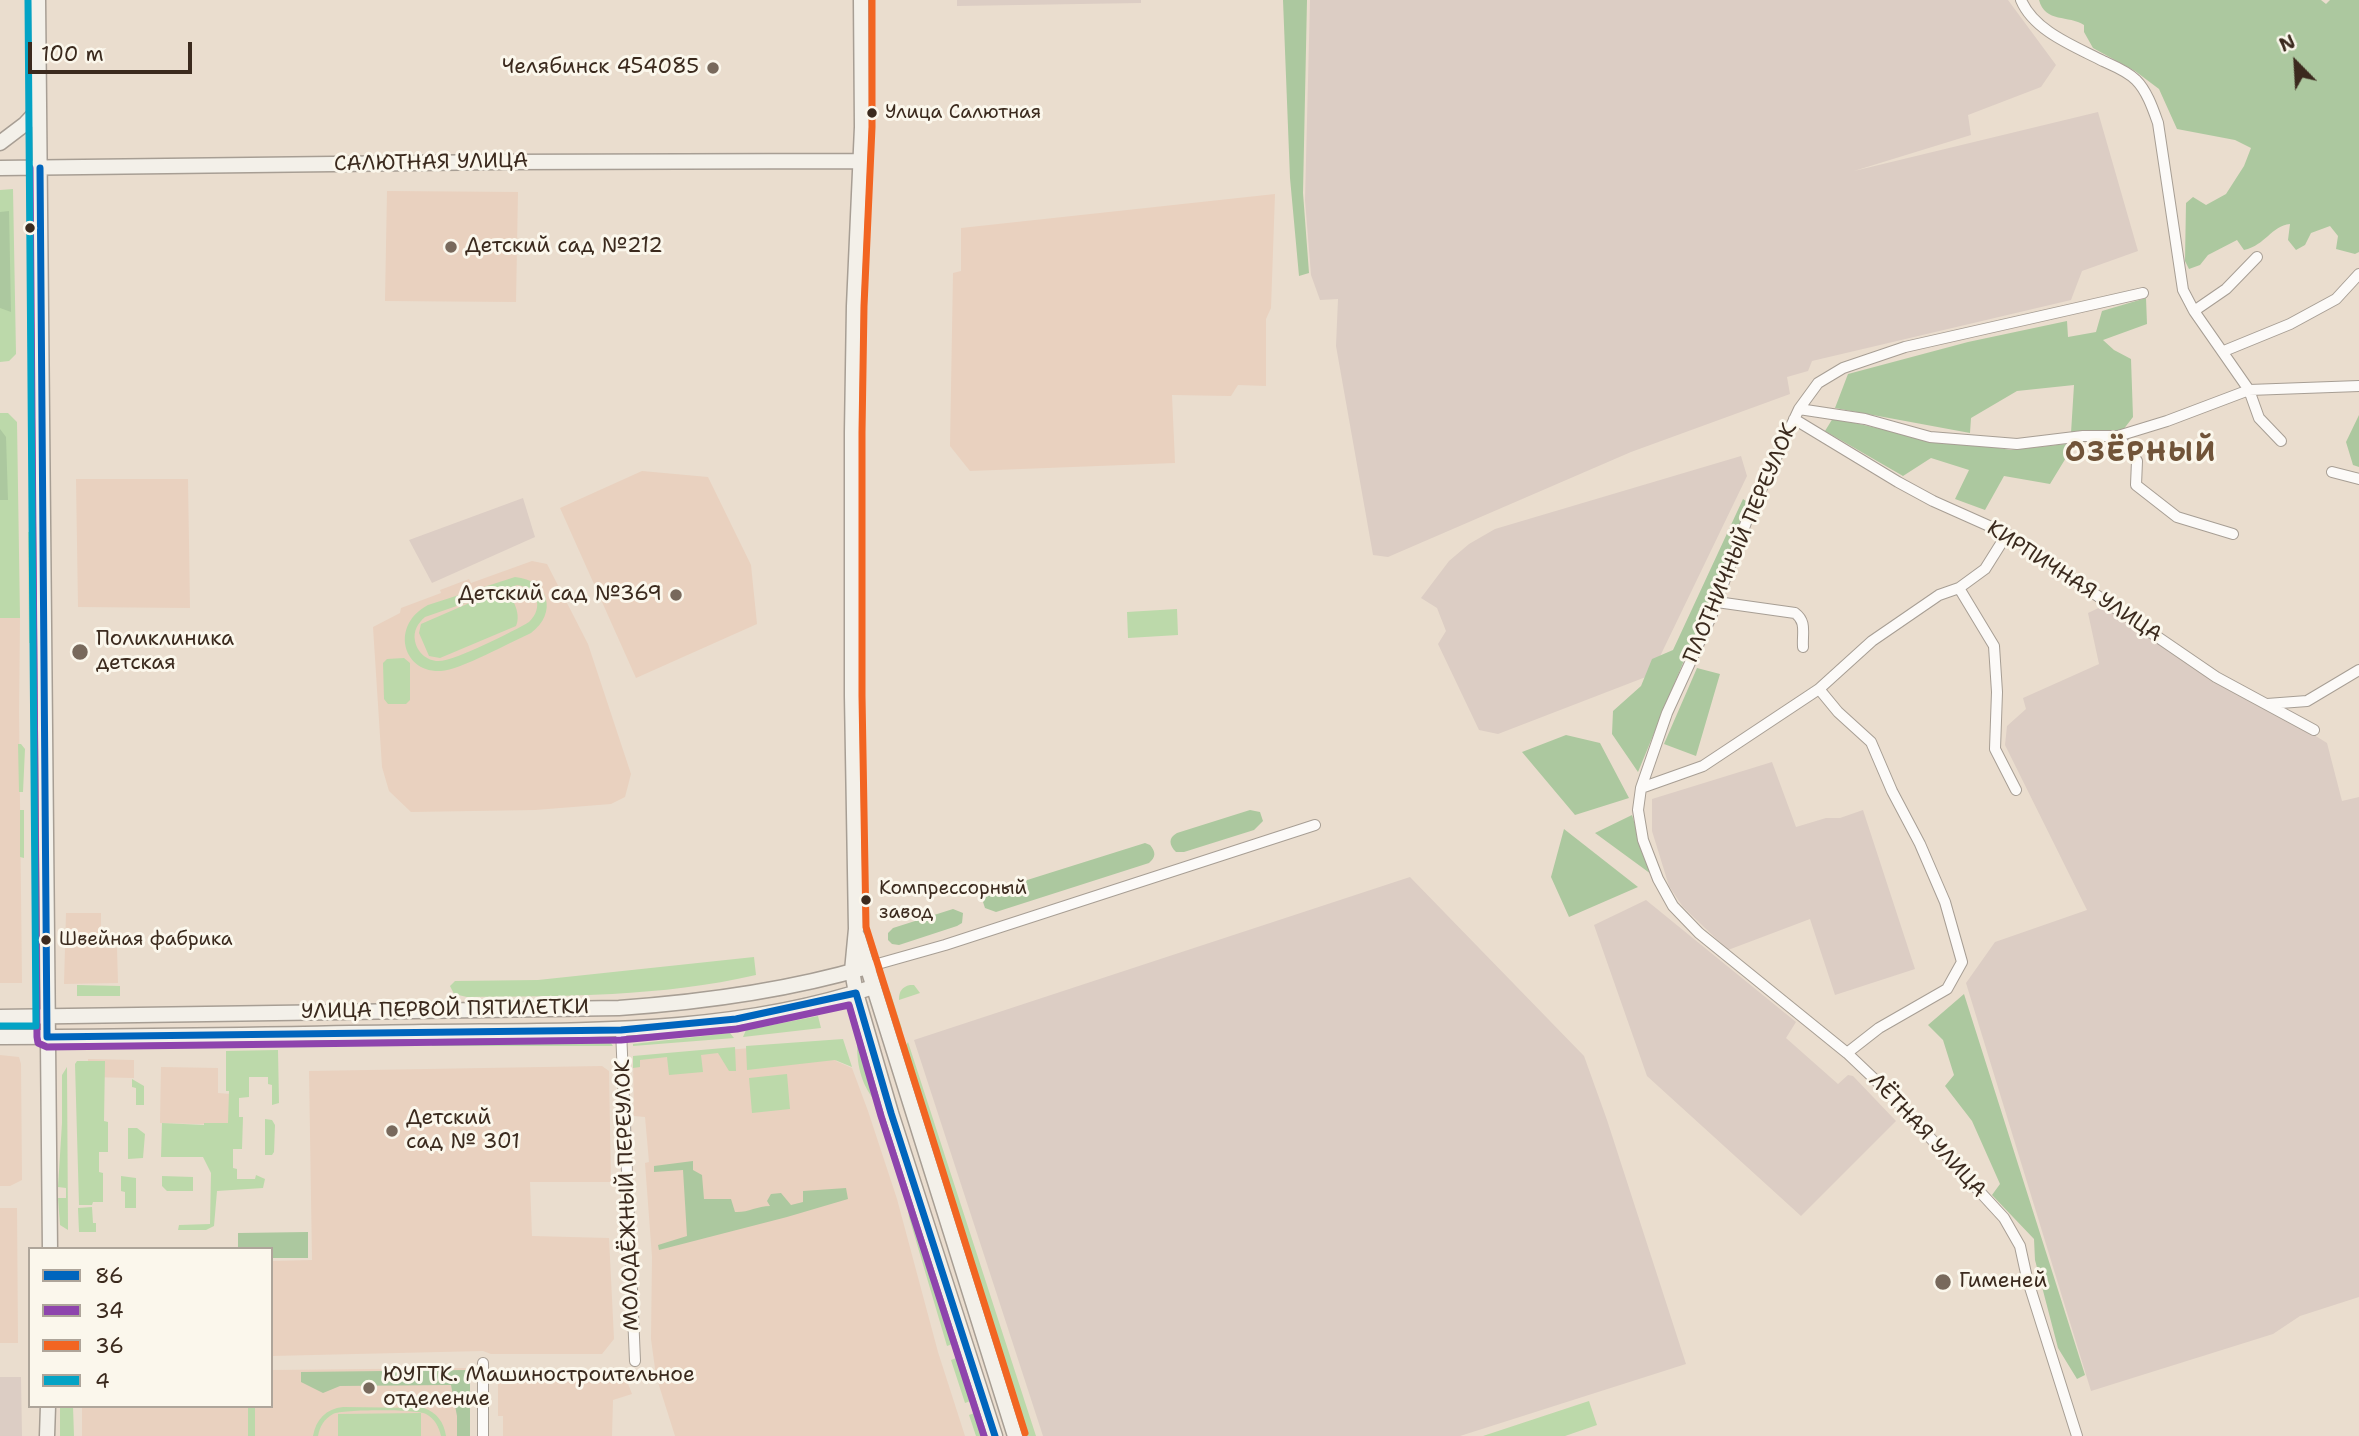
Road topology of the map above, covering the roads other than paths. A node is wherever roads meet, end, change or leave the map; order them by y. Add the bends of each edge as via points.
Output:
1 (38, 0) edge
2 (861, 0) edge
3 (2021, 0) edge
4 (39, 109) junction
5 (0, 143) edge
6 (861, 161) junction
7 (0, 168) edge
8 (40, 168) junction
9 (2256, 257) dead end
10 (2359, 274) edge
11 (2143, 293) dead end
12 (2194, 311) junction
13 (2224, 351) junction
14 (2359, 386) edge
15 (2249, 390) junction
16 (1799, 409) junction
17 (1794, 419) junction
18 (2118, 436) junction
19 (2281, 441) dead end
20 (2332, 472) dead end
21 (2359, 479) edge
22 (2007, 534) junction
23 (2233, 534) dead end
24 (1959, 588) junction
25 (1717, 602) junction
26 (1803, 647) dead end
27 (2359, 670) edge
28 (1819, 689) junction
29 (2266, 704) junction
30 (2314, 730) dead end
31 (1642, 788) junction
32 (2016, 790) dead end
33 (1315, 825) dead end
34 (1673, 906) joint
35 (856, 929) junction
36 (886, 962) junction
37 (867, 967) junction
38 (852, 971) junction
39 (873, 987) junction
40 (856, 993) junction
41 (47, 1016) junction
42 (0, 1017) edge
43 (621, 1030) junction
44 (0, 1037) edge
45 (47, 1037) junction
46 (1847, 1053) junction
47 (50, 1247) edge
48 (635, 1362) dead end
49 (483, 1363) dead end
50 (48, 1408) edge
51 (47, 1436) edge
52 (483, 1436) edge
53 (995, 1436) edge
54 (1015, 1436) edge
55 (2077, 1436) edge

1 - 4 main road
2 - 6 main road
3 - 12 street via 2037,23 2122,70 2150,102 2158,124 2178,269
4 - 5 main road
4 - 8 main road
6 - 8 main road, САЛЮТНАЯ УЛИЦА
6 - 35 main road via 852,432
7 - 8 main road, САЛЮТНАЯ УЛИЦА
8 - 41 main road
9 - 12 street via 2226,289
10 - 13 street via 2336,299
11 - 16 street, ПЛОТНИЧНЫЙ ПЕРЕУЛОК via 1905,347 1843,368 1818,383
12 - 13 street
13 - 15 street
14 - 15 street
15 - 18 street
15 - 19 street via 2259,418
16 - 17 street, ПЛОТНИЧНЫЙ ПЕРЕУЛОК
16 - 18 street via 1865,419 1930,437 1981,442 2017,444
17 - 22 street, КИРПИЧНАЯ УЛИЦА via 1898,482
17 - 25 street, ПЛОТНИЧНЫЙ ПЕРЕУЛОК via 1747,520
18 - 23 street via 2137,461 2136,485 2177,517
20 - 21 street
22 - 24 street via 1985,569
22 - 29 street, КИРПИЧНАЯ УЛИЦА via 2216,677
24 - 28 street via 1939,595 1872,641
24 - 32 street via 1994,646 1995,749
25 - 26 street via 1795,613 1803,624
25 - 31 street, ПЛОТНИЧНЫЙ ПЕРЕУЛОК via 1667,713
27 - 29 street via 2307,701
28 - 31 street via 1703,766
28 - 46 street via 1871,742 1945,902 1962,962 1947,989 1879,1028
29 - 30 street, КИРПИЧНАЯ УЛИЦА
31 - 34 street, ПЛОТНИЧНЫЙ ПЕРЕУЛОК via 1638,810 1643,840
33 - 36 street, УЛИЦА ПЕРВОЙ ПЯТИЛЕТКИ
34 - 46 street, ЛЁТНАЯ УЛИЦА via 1699,933
35 - 37 main road
35 - 38 main road
36 - 37 street, УЛИЦА ПЕРВОЙ ПЯТИЛЕТКИ
36 - 39 street
37 - 38 main road, УЛИЦА ПЕРВОЙ ПЯТИЛЕТКИ
37 - 39 main road
38 - 40 main road
38 - 41 main road, УЛИЦА ПЕРВОЙ ПЯТИЛЕТКИ via 744,996 620,1008
39 - 40 main road, УЛИЦА ПЕРВОЙ ПЯТИЛЕТКИ
39 - 54 main road
40 - 43 main road, УЛИЦА ПЕРВОЙ ПЯТИЛЕТКИ via 736,1019
40 - 53 main road
41 - 42 main road, УЛИЦА ПЕРВОЙ ПЯТИЛЕТКИ
41 - 45 main road
43 - 45 main road, УЛИЦА ПЕРВОЙ ПЯТИЛЕТКИ
43 - 48 street, МОЛОДЁЖНЫЙ ПЕРЕУЛОК
44 - 45 main road, УЛИЦА ПЕРВОЙ ПЯТИЛЕТКИ
45 - 47 main road
46 - 55 street, ЛЁТНАЯ УЛИЦА via 2004,1218 2020,1246
49 - 52 street
50 - 51 main road

